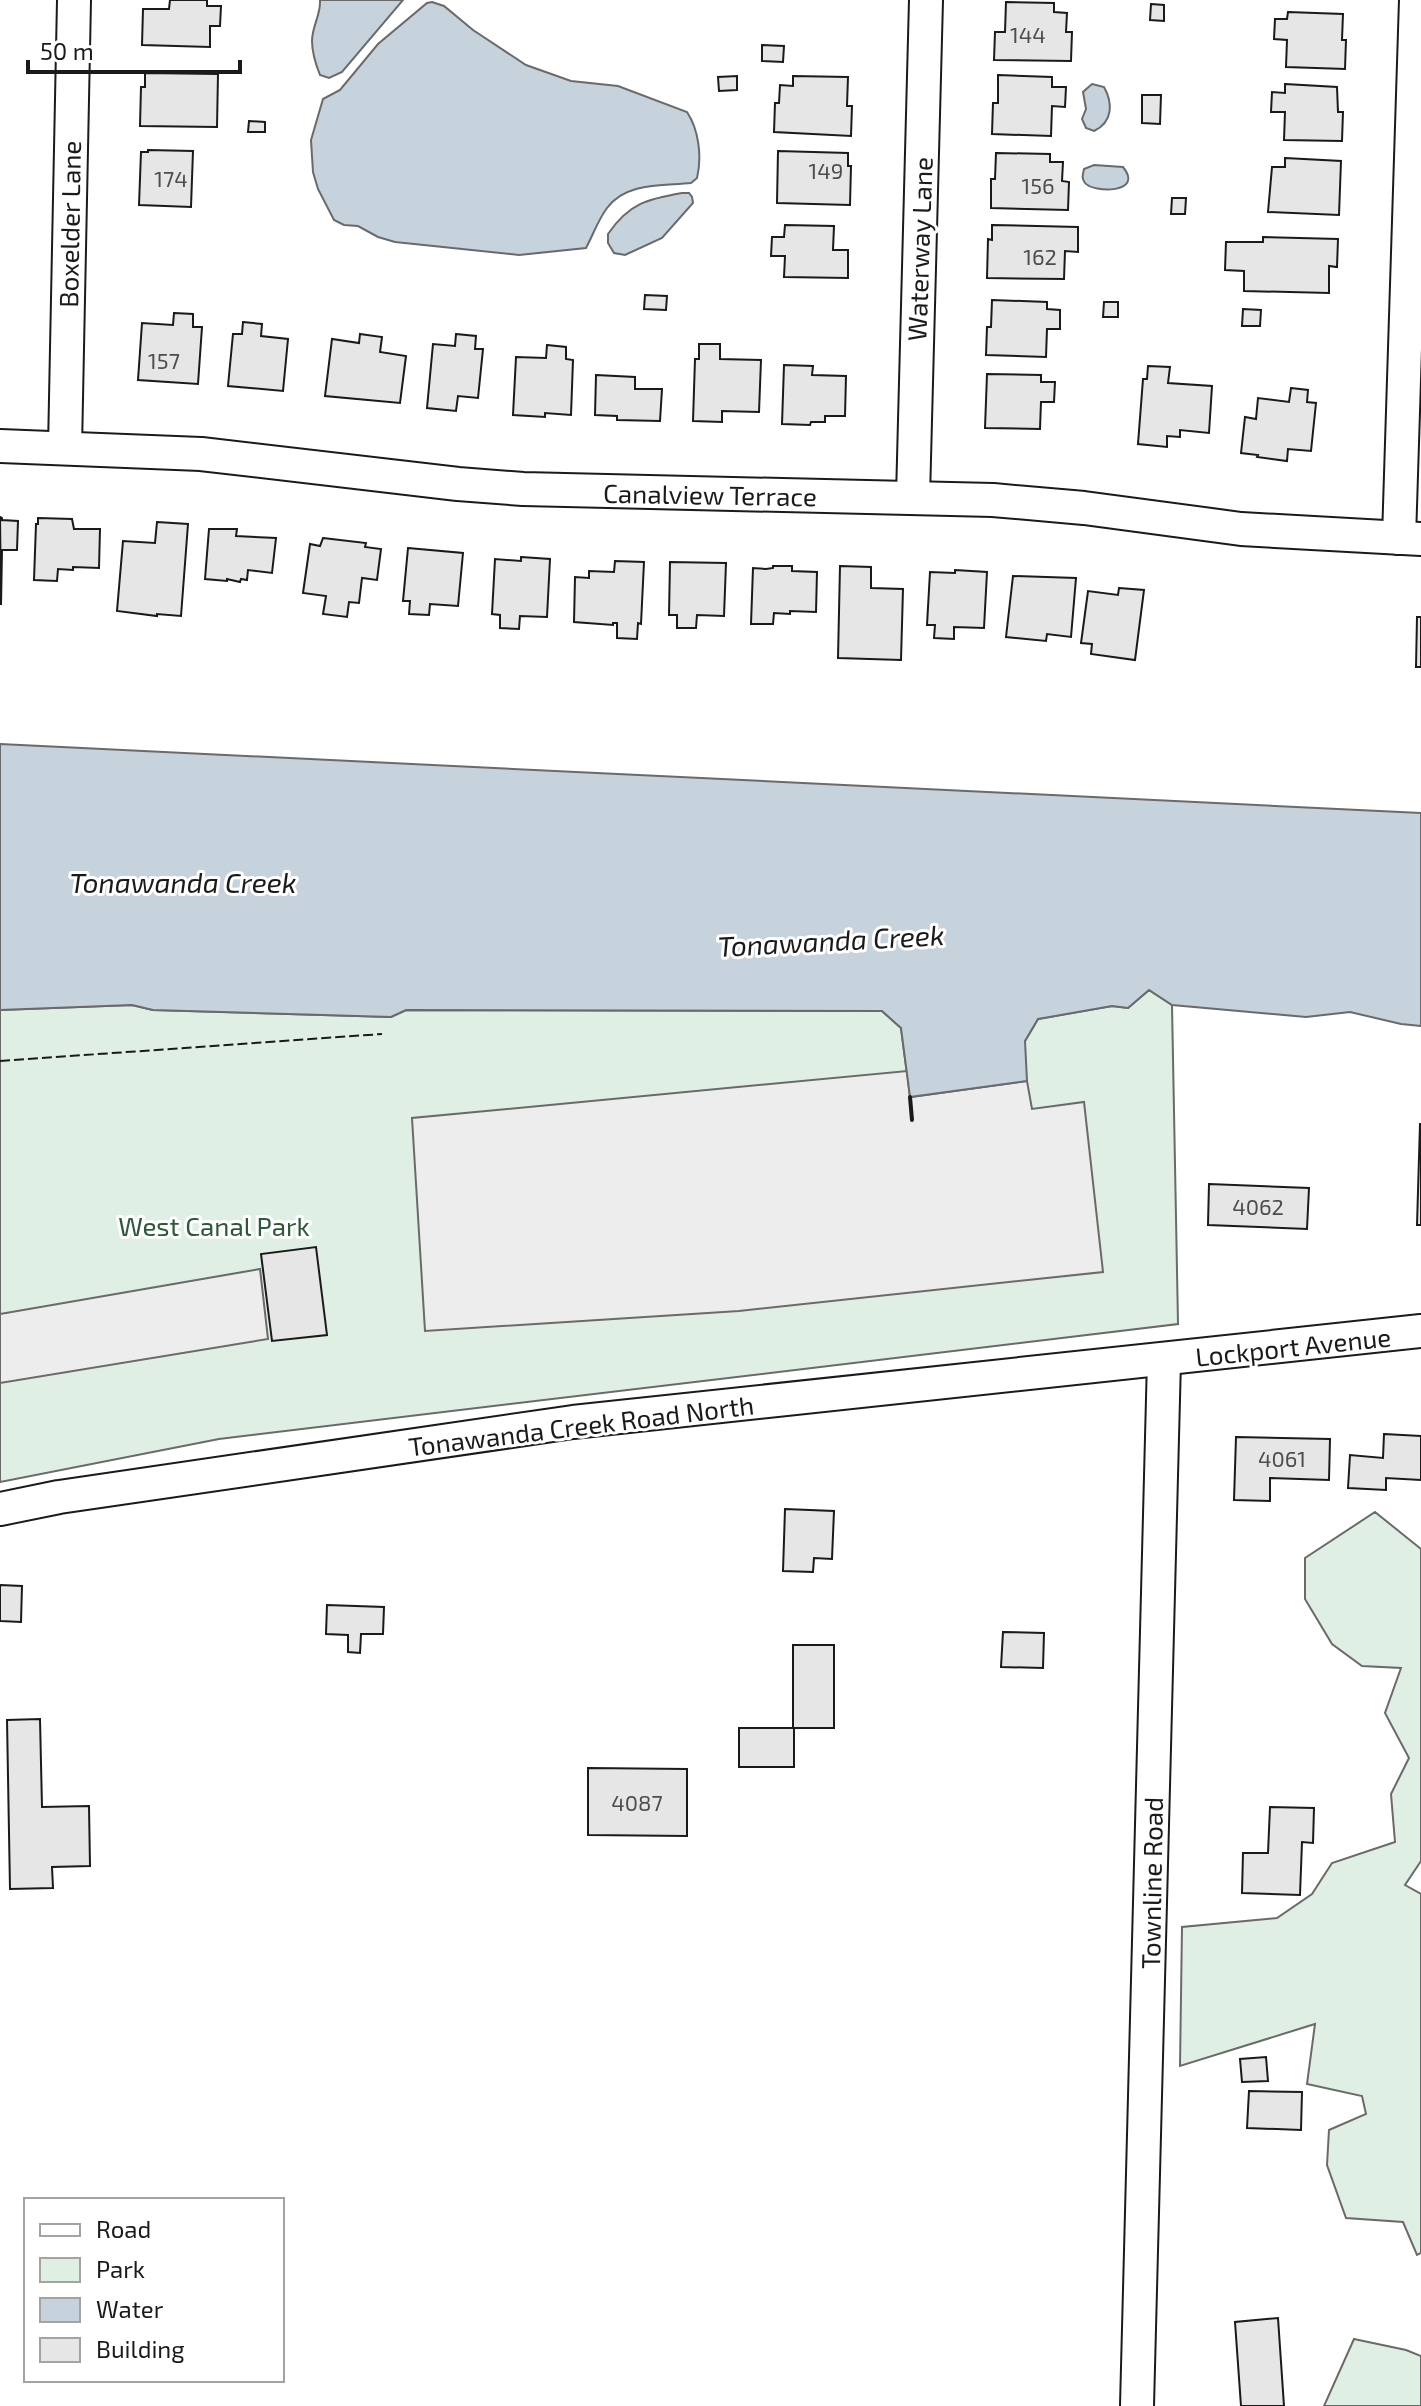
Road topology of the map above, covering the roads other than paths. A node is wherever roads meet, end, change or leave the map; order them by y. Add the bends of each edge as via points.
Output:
1 (74, 0) edge
2 (926, 0) edge
3 (1416, 0) edge
4 (0, 446) edge
5 (65, 448) junction
6 (913, 497) junction
7 (1410, 538) edge
8 (1421, 1331) edge
9 (1164, 1360) junction
10 (0, 1509) edge
11 (1137, 2406) edge

1 - 5 street, Boxelder Lane
2 - 6 street, Waterway Lane
3 - 7 street
4 - 5 street, Canalview Terrace
5 - 6 street, Canalview Terrace via 201,454 523,489
6 - 7 street, Canalview Terrace via 1045,504 1241,529
8 - 9 street, Lockport Avenue
9 - 10 street, Tonawanda Creek Road North via 573,1422
9 - 11 street, Townline Road

